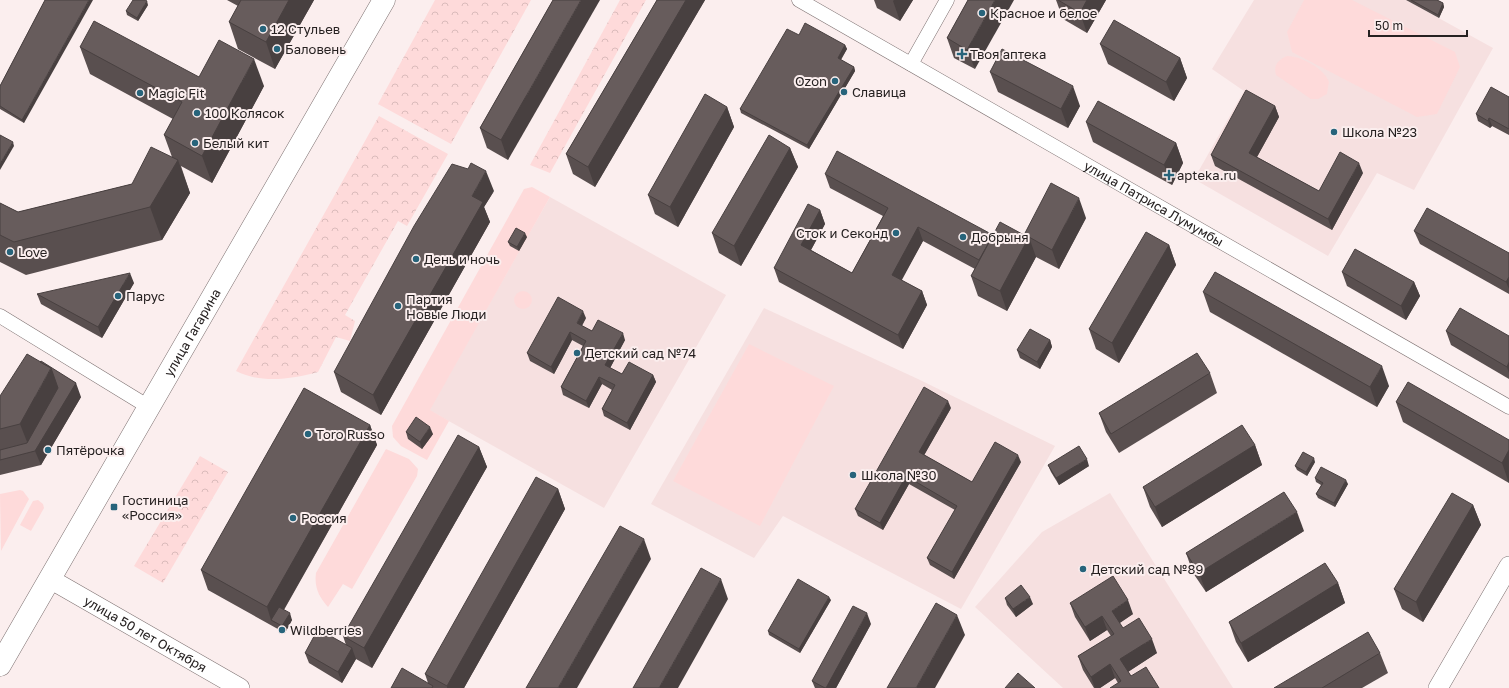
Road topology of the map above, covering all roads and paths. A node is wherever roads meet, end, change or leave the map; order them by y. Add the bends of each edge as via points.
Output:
1 (369, 0) edge
2 (384, 0) edge
3 (799, 0) edge
4 (947, 0) edge
5 (911, 64) junction
6 (0, 316) edge
7 (172, 355) junction
8 (144, 404) junction
9 (1509, 407) edge
10 (1509, 566) edge
11 (44, 582) junction
12 (0, 640) edge
13 (164, 652) junction
14 (0, 665) edge
15 (214, 688) edge
16 (240, 688) edge
17 (1438, 688) edge

1 - 7 main road, улица Гагарина
2 - 7 main road, улица Гагарина
3 - 5 street, улица Патриса Лумумбы
4 - 5 street
5 - 9 street, улица Патриса Лумумбы
6 - 8 street
7 - 8 main road, улица Гагарина
8 - 11 main road, улица Гагарина
10 - 17 street
11 - 12 main road, улица Гагарина
11 - 13 street, улица 50 лет Октября
11 - 14 main road, улица Гагарина
13 - 15 street, улица 50 лет Октября
13 - 16 street, улица 50 лет Октября

